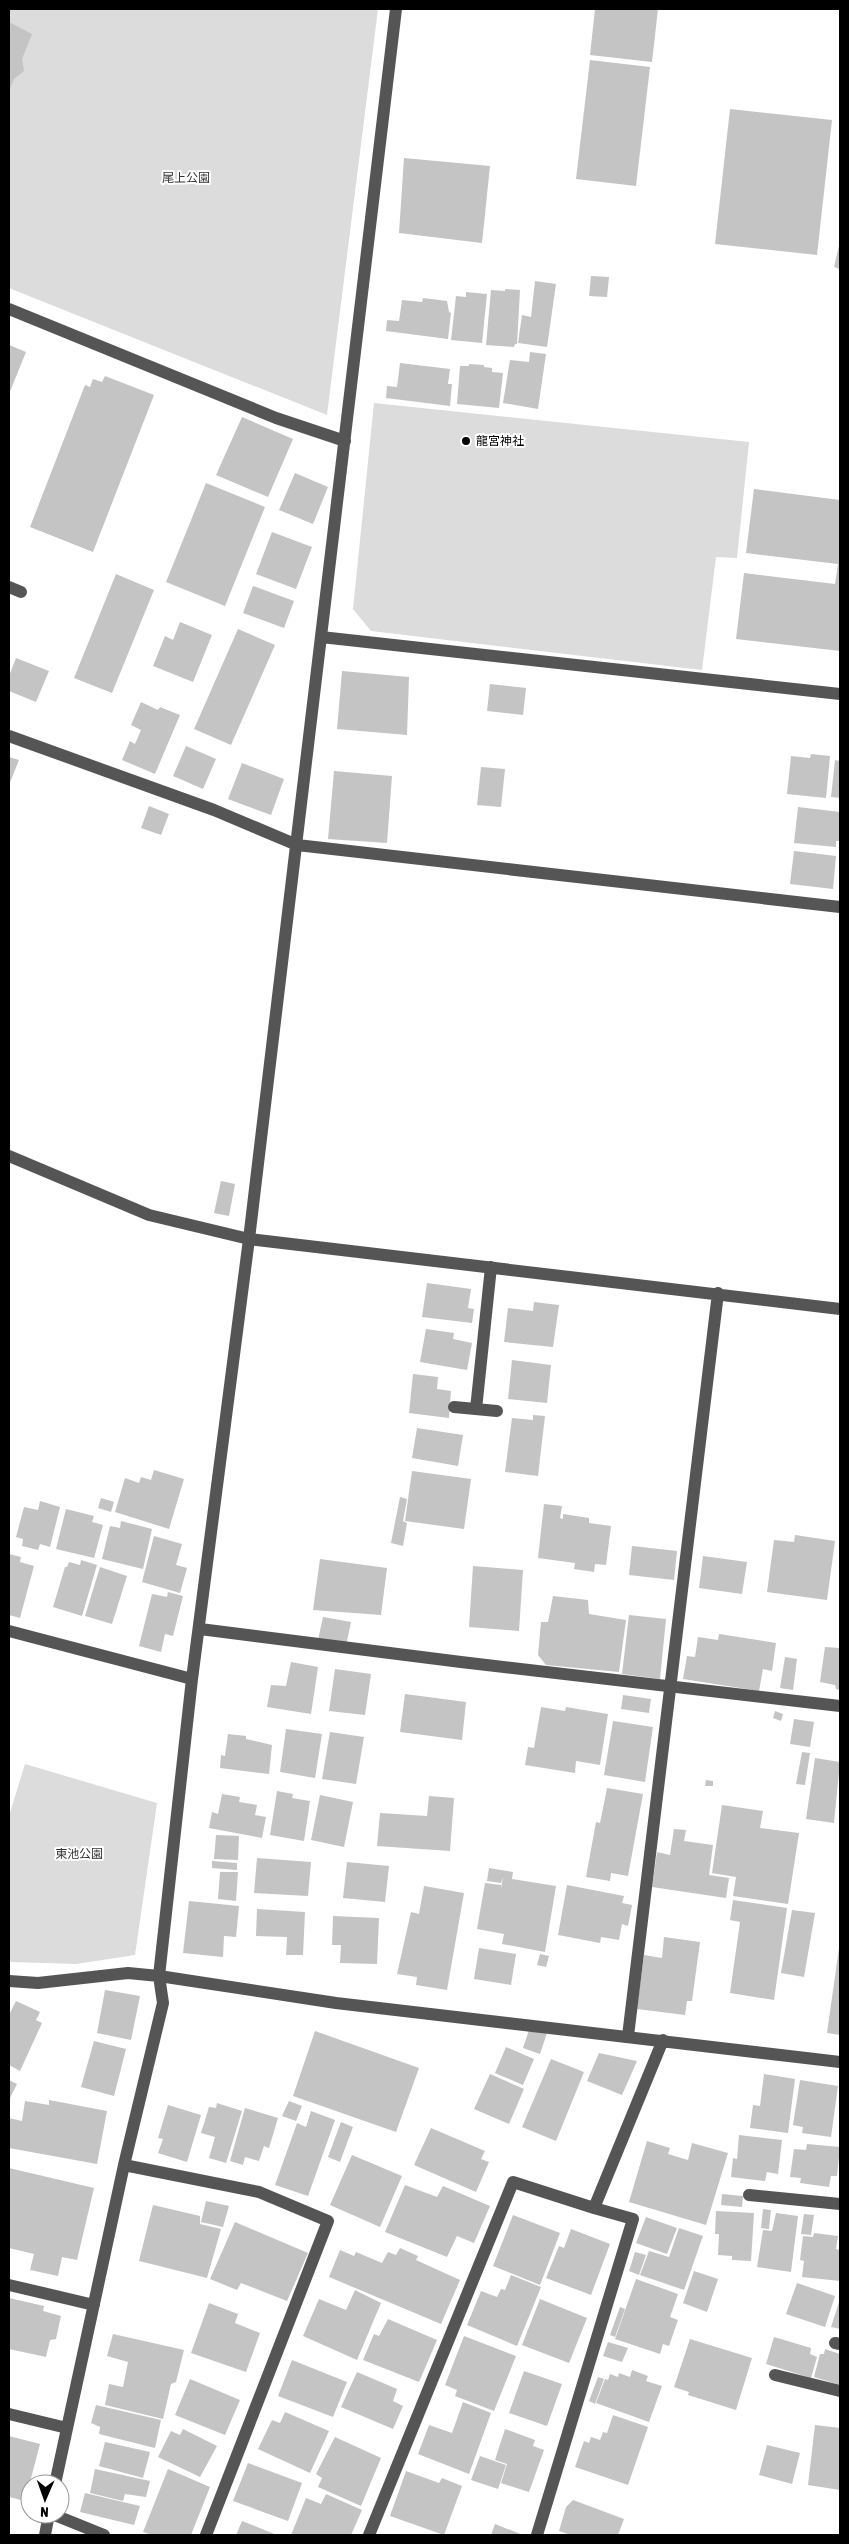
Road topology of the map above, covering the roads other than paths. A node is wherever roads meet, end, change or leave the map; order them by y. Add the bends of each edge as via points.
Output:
1 (396, 9) edge
2 (9, 310) edge
3 (345, 441) junction
4 (321, 637) junction
5 (840, 694) edge
6 (9, 736) edge
7 (297, 844) junction
8 (840, 907) edge
9 (9, 1156) edge
10 (249, 1239) junction
11 (491, 1267) junction
12 (718, 1293) junction
13 (840, 1308) edge
14 (454, 1407) dead end
15 (476, 1409) junction
16 (497, 1411) dead end
17 (200, 1629) junction
18 (9, 1631) edge
19 (192, 1679) junction
20 (671, 1687) junction
21 (840, 1706) edge
22 (159, 1976) junction
23 (10, 1982) edge
24 (628, 2036) junction
25 (663, 2040) junction
26 (840, 2062) edge
27 (124, 2165) junction
28 (749, 2194) dead end
29 (840, 2204) edge
30 (594, 2208) junction
31 (9, 2285) edge
32 (94, 2305) junction
33 (775, 2375) dead end
34 (840, 2391) edge
35 (9, 2414) edge
36 (62, 2426) junction
37 (56, 2474) edge
38 (70, 2522) edge
39 (104, 2535) edge
40 (206, 2535) edge
41 (369, 2535) edge
42 (537, 2535) edge

1 - 3 street
2 - 3 street via 276,418
3 - 4 street
4 - 5 street
4 - 7 street
6 - 7 street via 214,810
7 - 8 street
7 - 10 street
9 - 10 street via 149,1215
10 - 11 street
10 - 17 street
11 - 12 street
11 - 15 street
12 - 13 street
12 - 20 street
14 - 15 street
15 - 16 street
17 - 19 street
17 - 20 street
18 - 19 street
19 - 22 street
20 - 21 street
20 - 24 street
22 - 23 street via 128,1974 38,1983
22 - 24 street via 336,2003
22 - 27 street via 163,2003
24 - 25 street
25 - 26 street
25 - 30 street
27 - 32 street
27 - 40 street via 259,2192 328,2221
28 - 29 street
30 - 41 street via 513,2182
30 - 42 street via 633,2219
31 - 32 street
32 - 36 street
33 - 34 street
35 - 36 street
36 - 37 street
38 - 39 street

